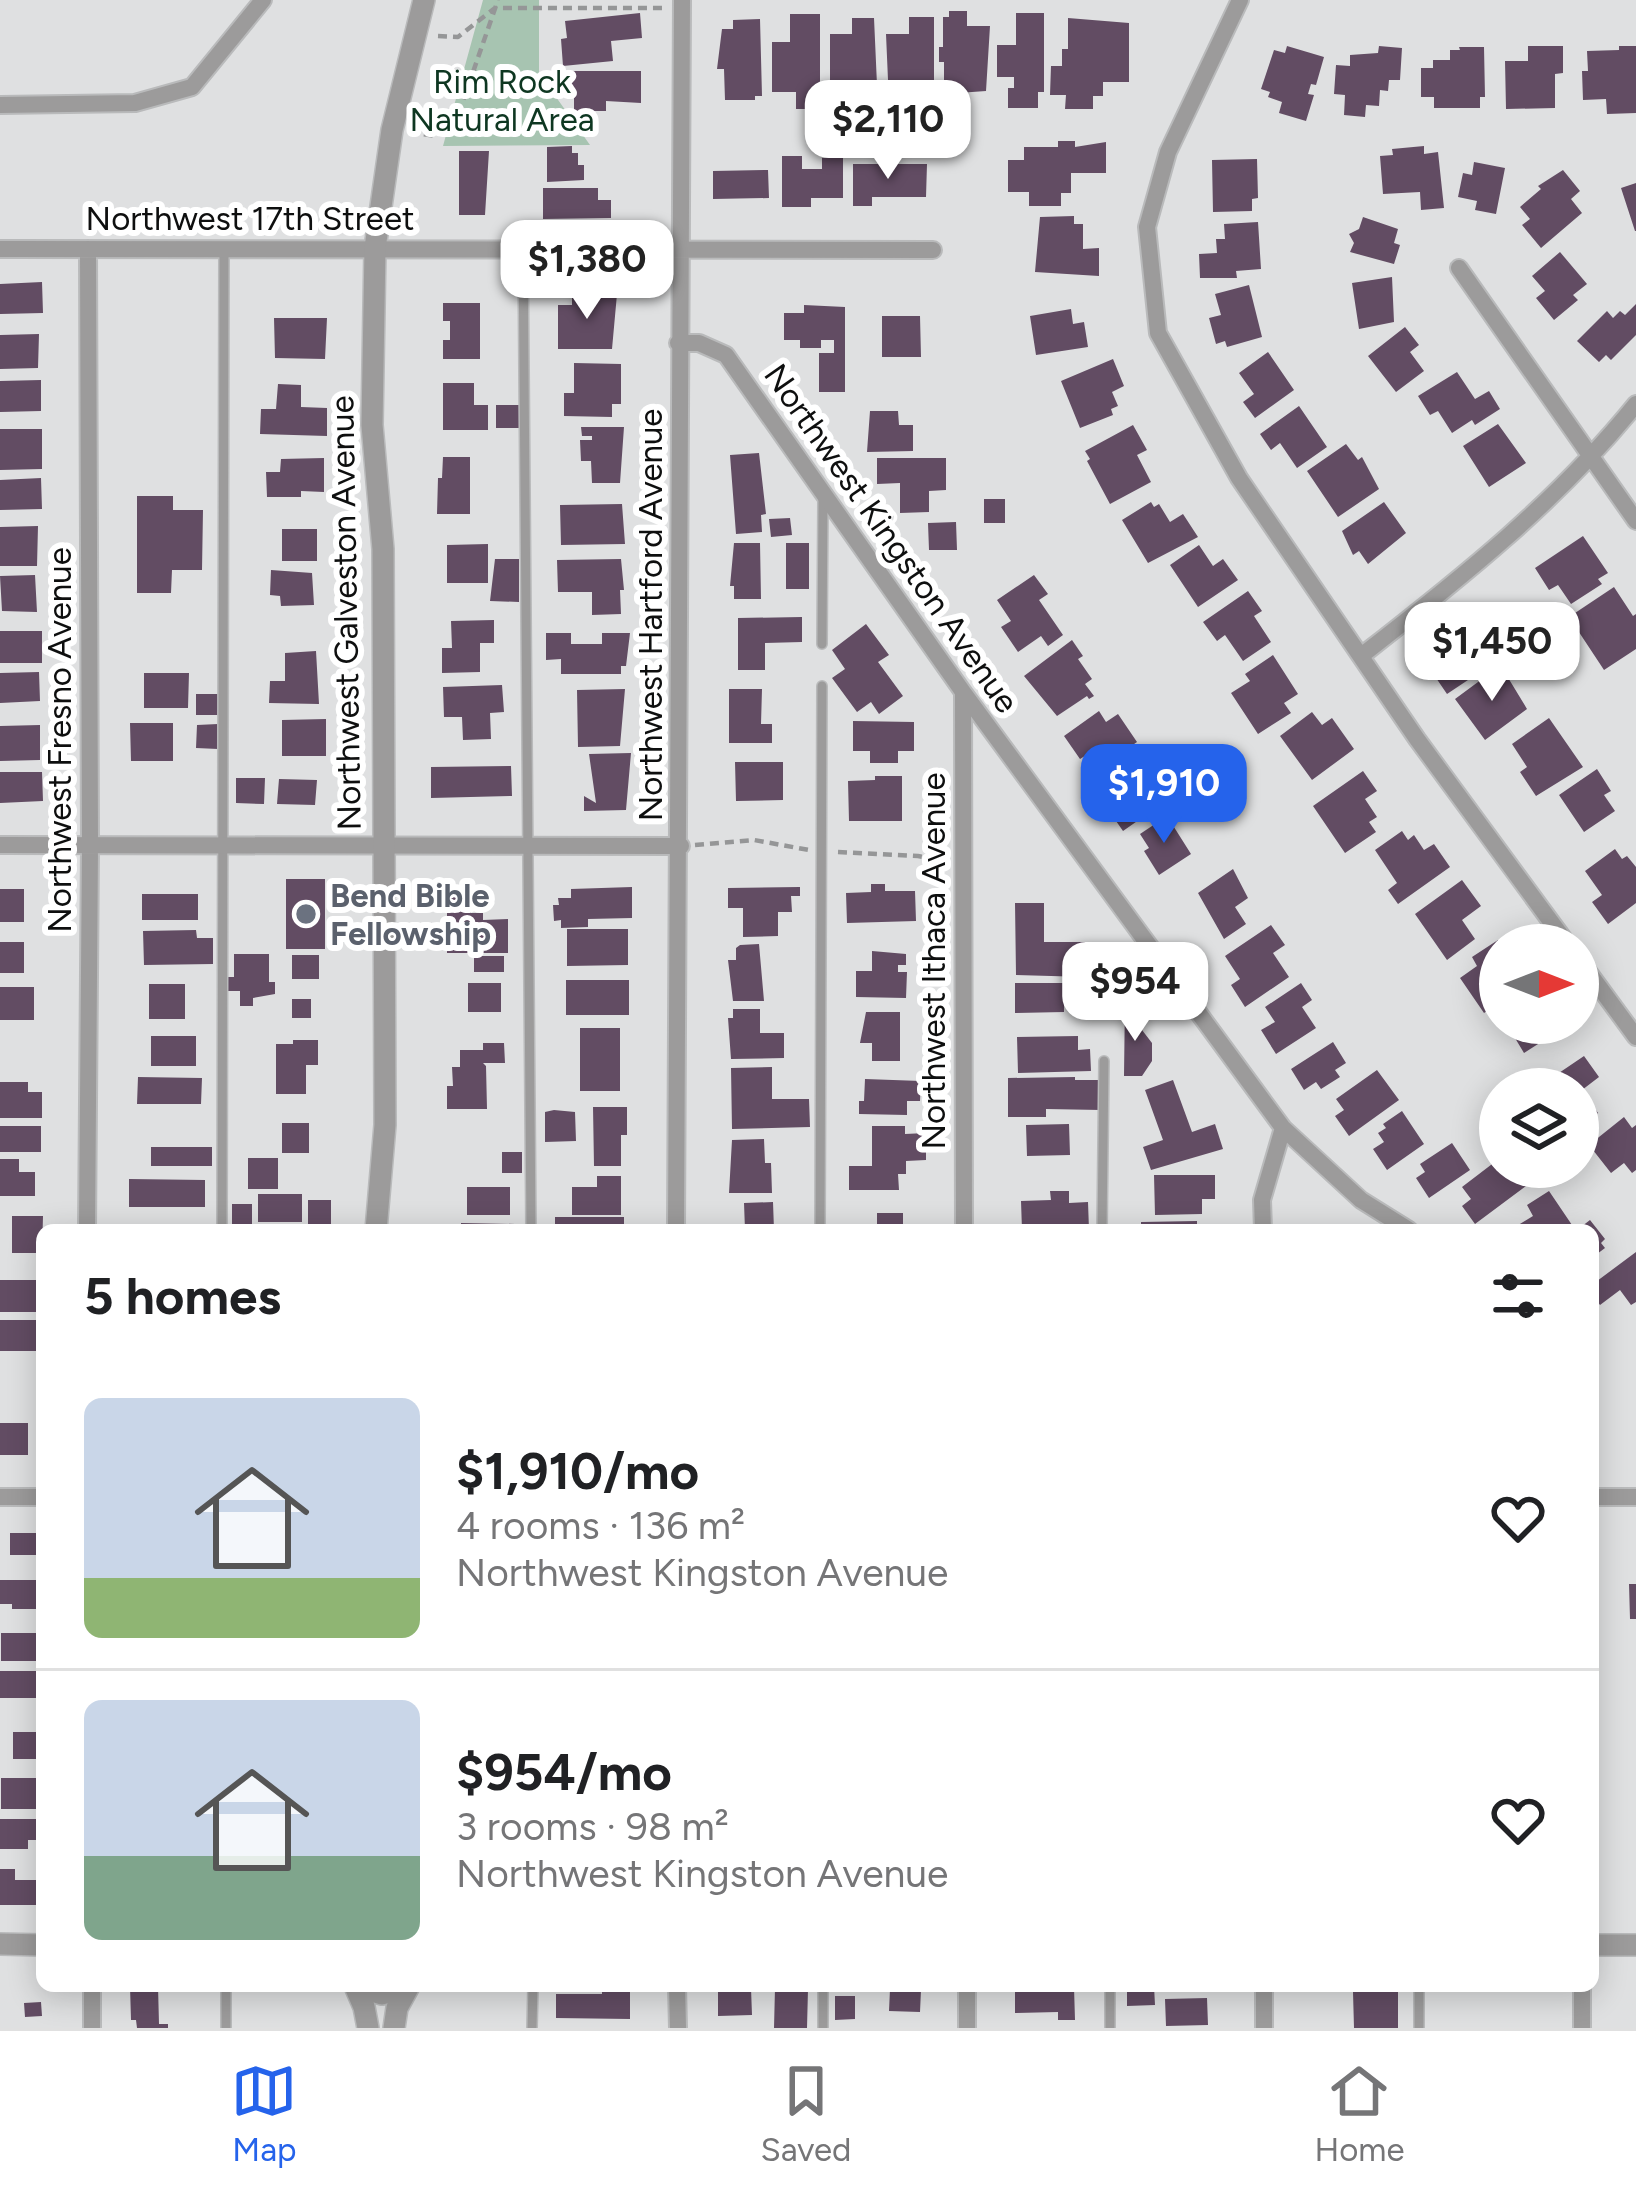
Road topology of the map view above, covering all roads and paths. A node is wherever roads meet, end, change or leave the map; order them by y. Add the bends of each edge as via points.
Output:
1 (263, 0) edge
2 (424, 0) edge
3 (1240, 0) edge
4 (496, 4) edge
5 (681, 4) edge
6 (440, 37) dead end
7 (0, 105) edge
8 (392, 130) junction
9 (523, 247) junction
10 (0, 248) edge
11 (224, 248) junction
12 (375, 248) junction
13 (679, 248) junction
14 (88, 249) junction
15 (933, 250) dead end
16 (1459, 268) dead end
17 (678, 343) junction
18 (1636, 404) edge
19 (1592, 459) junction
20 (823, 491) junction
21 (1636, 521) edge
22 (822, 644) dead end
23 (1361, 656) junction
24 (822, 686) dead end
25 (963, 692) junction
26 (0, 845) edge
27 (91, 846) junction
28 (225, 846) junction
29 (528, 846) junction
30 (681, 846) junction
31 (382, 847) junction
32 (1553, 924) edge
33 (1599, 987) edge
34 (1636, 1037) edge
35 (1104, 1061) dead end
36 (1283, 1128) junction
37 (87, 1224) edge
38 (222, 1224) edge
39 (377, 1224) edge
40 (531, 1224) edge
41 (676, 1224) edge
42 (820, 1224) edge
43 (964, 1224) edge
44 (1102, 1224) edge
45 (1263, 1224) edge
46 (1399, 1224) edge
47 (1599, 1496) edge
48 (1636, 1496) edge
49 (0, 1497) edge
50 (36, 1497) edge
51 (0, 1944) edge
52 (36, 1945) edge
53 (1599, 1945) edge
54 (1636, 1945) edge
55 (92, 1992) edge
56 (226, 1992) edge
57 (358, 1992) edge
58 (406, 1992) edge
59 (533, 1992) edge
60 (677, 1992) edge
61 (823, 1992) edge
62 (967, 1992) edge
63 (1110, 1992) edge
64 (1264, 1992) edge
65 (1419, 1992) edge
66 (1582, 1992) edge
67 (92, 2028) edge
68 (226, 2028) edge
69 (368, 2028) edge
70 (394, 2028) edge
71 (532, 2028) edge
72 (678, 2028) edge
73 (823, 2028) edge
74 (967, 2028) edge
75 (1110, 2028) edge
76 (1264, 2028) edge
77 (1419, 2028) edge
78 (1582, 2028) edge

1 - 7 street via 192,87 135,103
2 - 8 street, Northwest Galveston Avenue
3 - 23 street via 1168,152 1147,226 1158,333 1239,478
4 - 5 path
4 - 6 path via 458,37
4 - 8 path via 456,121 436,136
5 - 13 street, Northwest Hartford Avenue
8 - 12 street, Northwest Galveston Avenue
9 - 12 street, Northwest 17th Street
9 - 13 street, Northwest 17th Street
9 - 29 lane
10 - 14 street, Northwest 17th Street
11 - 12 street, Northwest 17th Street
11 - 14 street, Northwest 17th Street
11 - 28 lane
12 - 31 street, Northwest Galveston Avenue
13 - 15 street, Northwest 17th Street
13 - 17 street, Northwest Hartford Avenue
14 - 27 street, Northwest Fresno Avenue
16 - 19 street
17 - 20 street, Northwest Kingston Avenue via 726,355
17 - 30 street, Northwest Hartford Avenue
18 - 19 street
19 - 21 street
19 - 23 street via 1479,565
20 - 22 lane
20 - 25 street, Northwest Kingston Avenue
23 - 32 street
24 - 42 lane
25 - 36 street, Northwest Kingston Avenue
25 - 43 street, Northwest Ithaca Avenue
26 - 27 street
27 - 28 street
27 - 37 street, Northwest Fresno Avenue
28 - 31 street
28 - 38 lane
29 - 30 street
29 - 31 street
29 - 40 lane
30 - 41 street, Northwest Hartford Avenue
31 - 39 street, Northwest Galveston Avenue via 385,1125
33 - 34 street
35 - 44 lane
36 - 45 street
36 - 46 street, Northwest Kingston Avenue
47 - 48 street
49 - 50 street
51 - 52 street
53 - 54 street
55 - 67 street
56 - 68 lane
57 - 69 street
58 - 70 street
59 - 71 lane
60 - 72 street
61 - 73 lane
62 - 74 street
63 - 75 lane
64 - 76 street
65 - 77 lane
66 - 78 street

